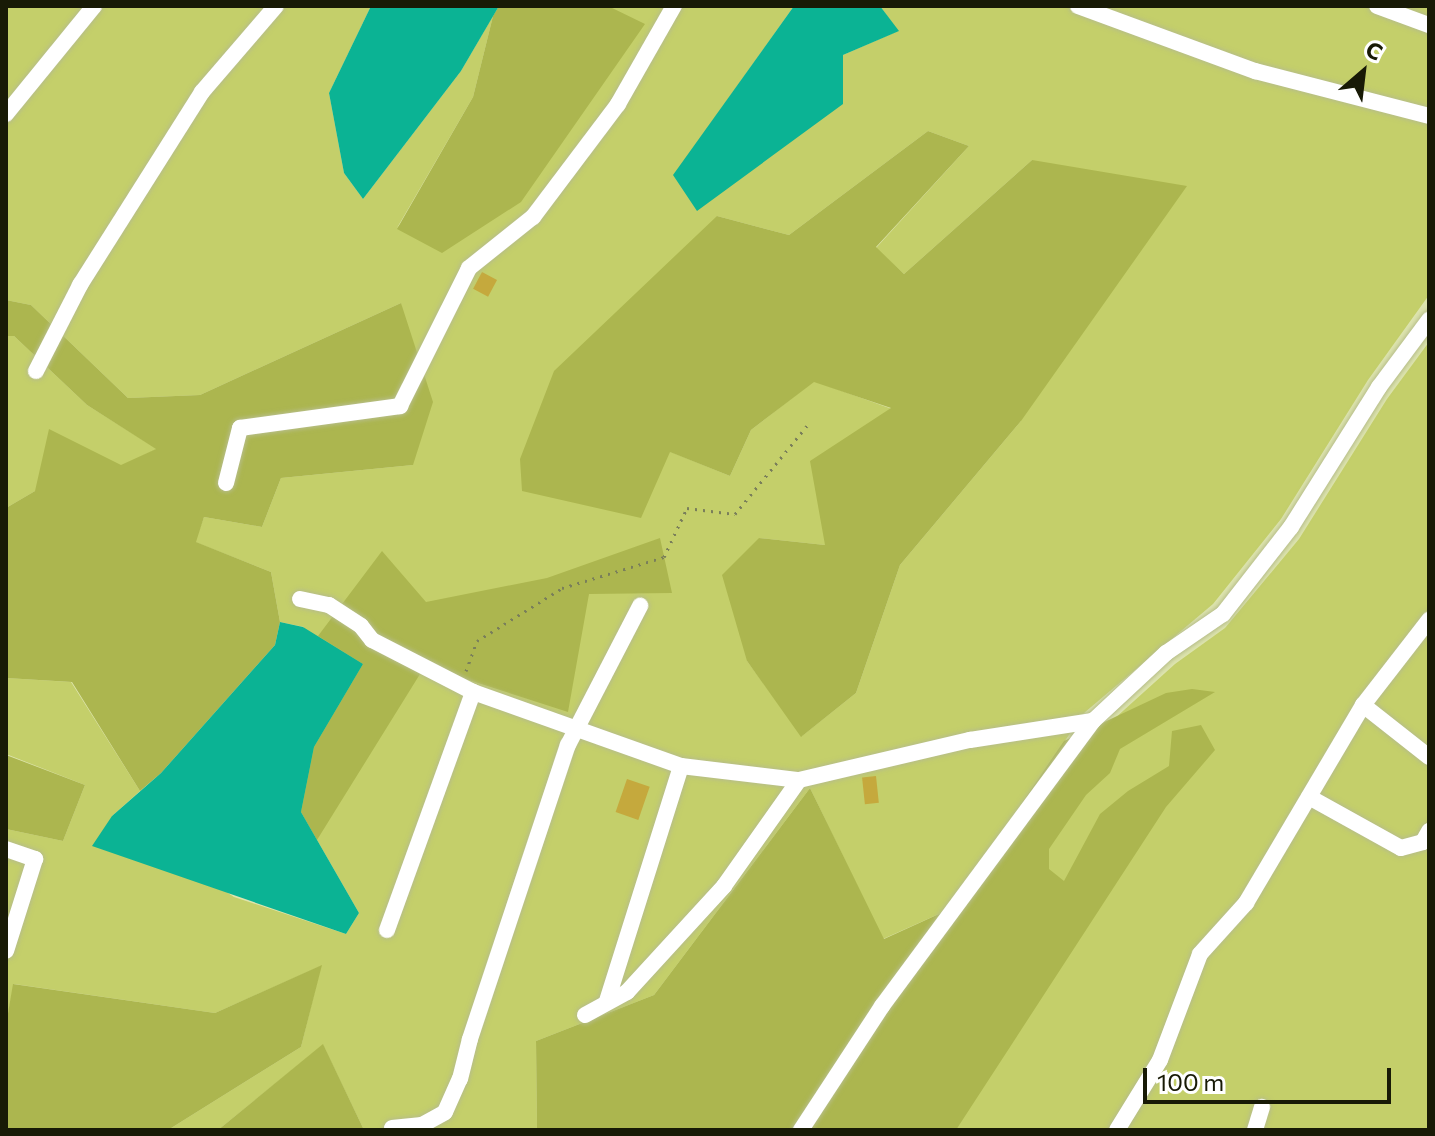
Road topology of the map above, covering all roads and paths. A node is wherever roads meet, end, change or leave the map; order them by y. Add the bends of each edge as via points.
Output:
1 (94, 6) edge
2 (276, 6) edge
3 (674, 6) edge
4 (1078, 6) edge
5 (1377, 6) edge
6 (1419, 6) edge
7 (1426, 25) edge
8 (6, 114) edge
9 (1429, 116) edge
10 (1429, 320) edge
11 (36, 371) dead end
12 (810, 422) dead end
13 (226, 483) dead end
14 (300, 599) dead end
15 (640, 606) dead end
16 (1429, 620) edge
17 (467, 689) junction
18 (1363, 705) junction
19 (1093, 721) junction
20 (577, 727) junction
21 (1429, 757) edge
22 (681, 766) junction
23 (799, 780) junction
24 (1309, 797) junction
25 (1429, 831) edge
26 (6, 849) edge
27 (387, 930) dead end
28 (6, 951) edge
29 (607, 1001) junction
30 (585, 1015) dead end
31 (1262, 1107) dead end
32 (392, 1128) edge
33 (801, 1130) edge
34 (1117, 1130) edge
35 (1255, 1130) edge

1 - 8 street
2 - 11 street via 202,92 80,285
3 - 13 street via 618,104 533,217 469,268 400,406 240,428
4 - 9 street via 1255,71
5 - 7 street
6 - 7 street
10 - 19 street via 1379,387 1291,527 1223,614 1166,653
12 - 17 path via 735,514 687,508 664,557 562,588 477,641
14 - 17 street via 329,605 372,640
15 - 20 street
16 - 18 street
17 - 20 street
17 - 27 street
18 - 21 street
18 - 24 street
19 - 23 street via 970,740
19 - 33 street via 882,1006
20 - 22 street
20 - 32 street via 445,1112 422,1125
22 - 23 street
22 - 29 street
23 - 29 street via 724,886 627,992
24 - 25 street via 1401,848 1423,842
24 - 34 street via 1246,903 1200,954 1160,1060
26 - 28 street via 35,859
29 - 30 street
31 - 35 street

